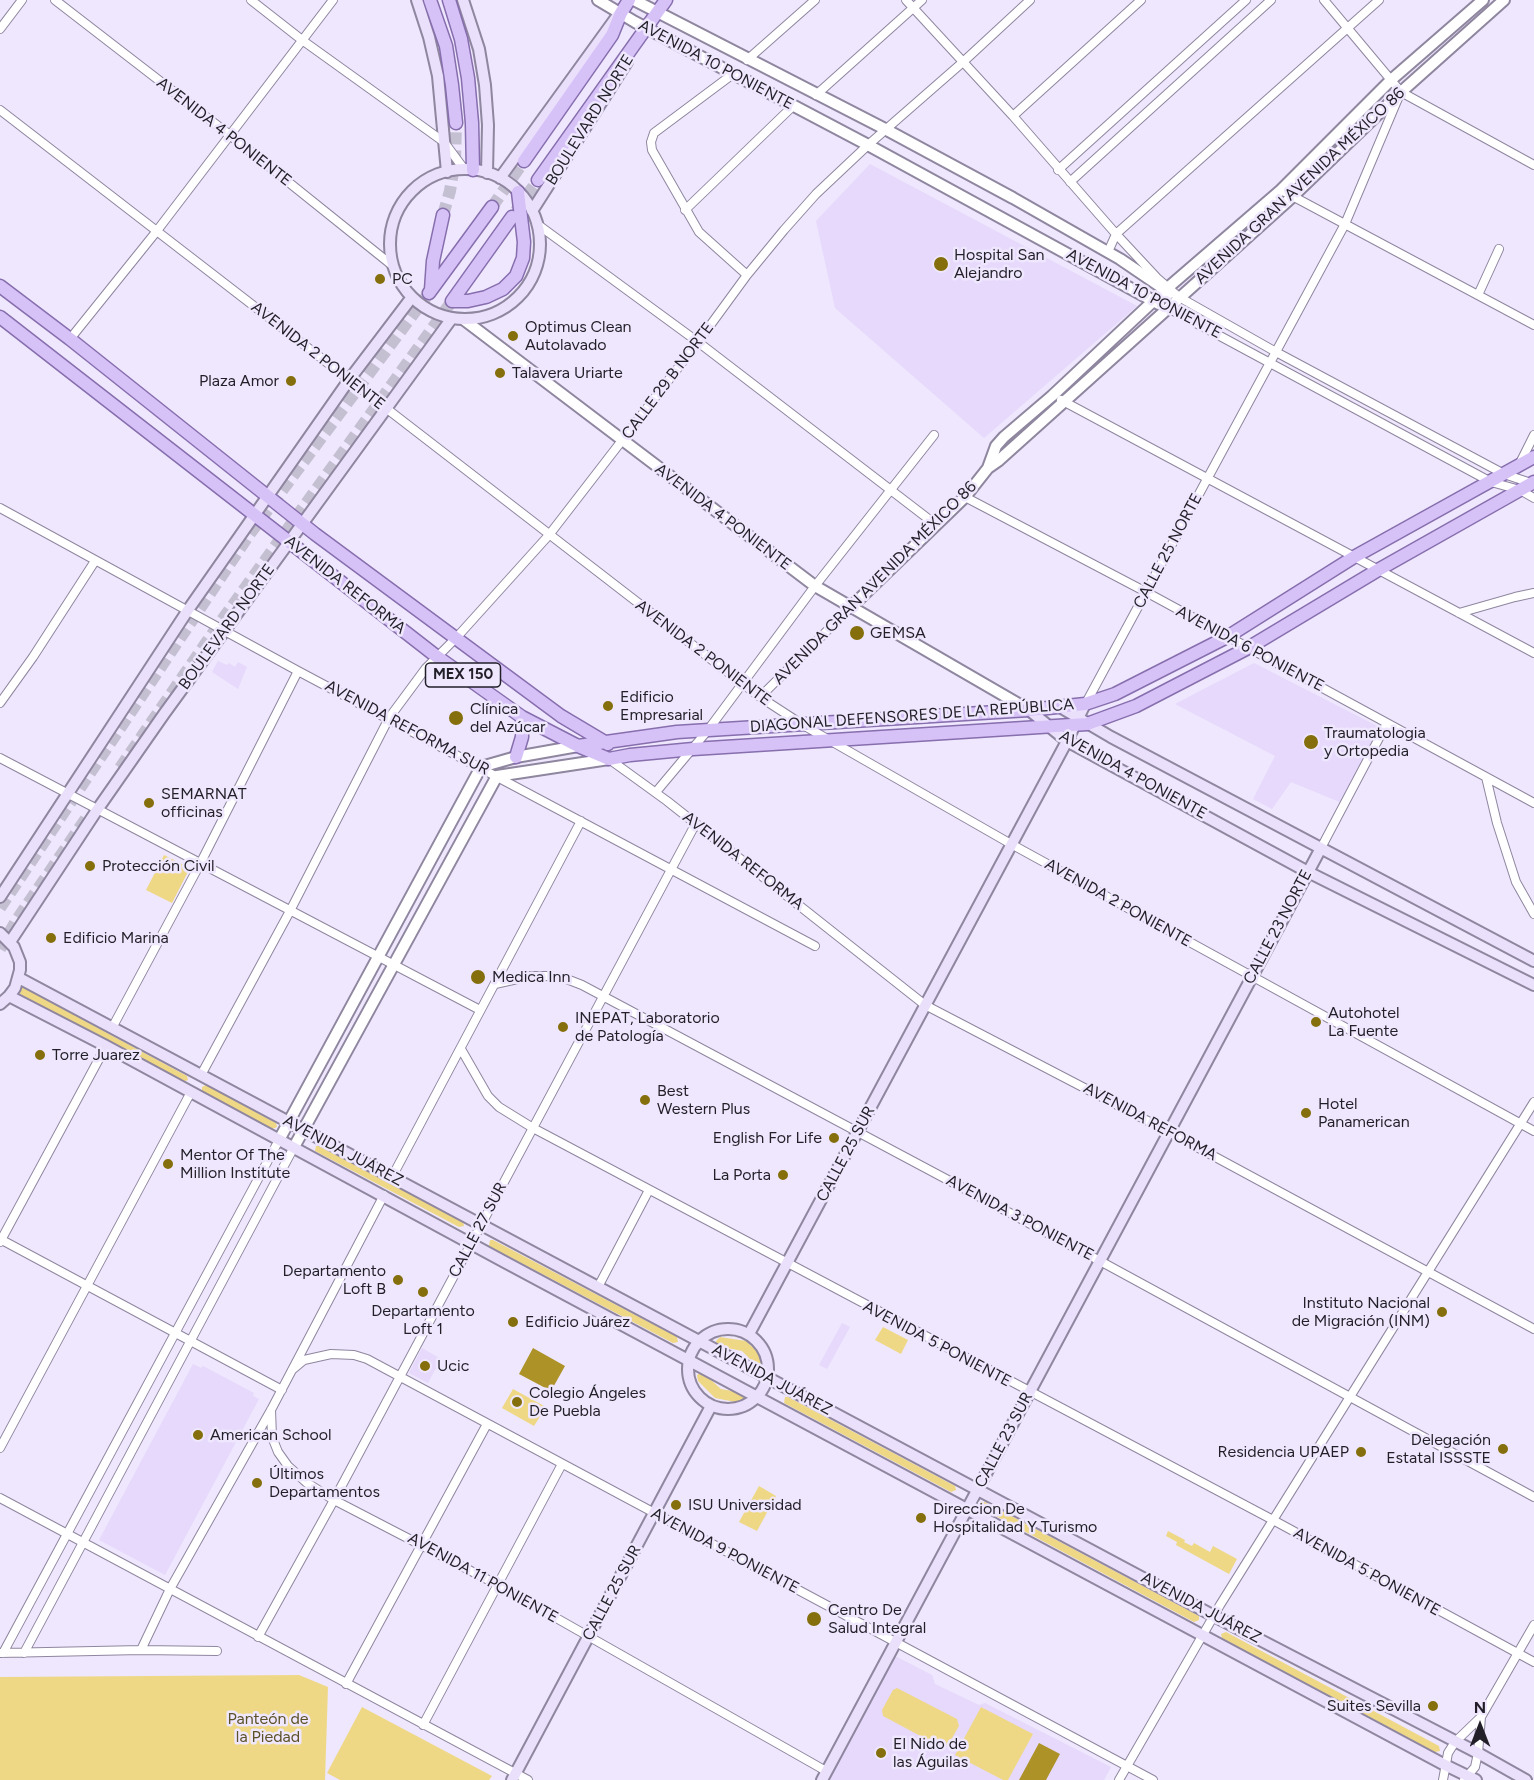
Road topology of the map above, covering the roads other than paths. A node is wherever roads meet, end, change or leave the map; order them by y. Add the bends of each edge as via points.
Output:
1 (22, 0) edge
2 (55, 0) edge
3 (251, 0) edge
4 (333, 0) edge
5 (417, 0) edge
6 (430, 0) edge
7 (448, 0) edge
8 (463, 0) edge
9 (598, 0) edge
10 (629, 0) edge
11 (634, 0) edge
12 (666, 0) edge
13 (815, 0) edge
14 (906, 0) edge
15 (922, 0) edge
16 (1030, 0) edge
17 (1141, 0) edge
18 (1246, 0) edge
19 (1271, 0) edge
20 (1324, 0) edge
21 (1379, 0) edge
22 (1483, 0) edge
23 (1504, 0) edge
24 (913, 8) junction
25 (657, 12) junction
26 (621, 13) junction
27 (1349, 27) junction
28 (646, 28) junction
29 (0, 29) edge
30 (302, 40) junction
31 (747, 60) junction
32 (963, 62) junction
33 (733, 74) junction
34 (1391, 80) junction
35 (1401, 92) junction
36 (816, 95) junction
37 (793, 106) junction
38 (0, 110) edge
39 (1013, 116) junction
40 (456, 123) tunnel mouth
41 (885, 129) junction
42 (231, 136) junction
43 (444, 142) junction
44 (867, 145) junction
45 (525, 161) tunnel mouth
46 (1534, 165) edge
47 (468, 170) junction
48 (1058, 170) junction
49 (447, 172) junction
50 (487, 173) junction
51 (500, 178) junction
52 (538, 180) tunnel mouth
53 (1070, 182) junction
54 (1281, 190) junction
55 (518, 192) junction
56 (1292, 197) junction
57 (492, 207) tunnel mouth
58 (685, 210) junction
59 (532, 211) junction
60 (443, 215) tunnel mouth
61 (512, 217) tunnel mouth
62 (537, 224) junction
63 (1345, 224) junction
64 (156, 232) junction
65 (1116, 234) junction
66 (1498, 249) dead end
67 (1108, 252) junction
68 (393, 266) junction
69 (747, 275) junction
70 (1167, 289) junction
71 (2, 293) edge
72 (1478, 295) junction
73 (412, 297) junction
74 (1178, 298) junction
75 (1154, 301) junction
76 (1168, 308) junction
77 (0, 317) edge
78 (457, 318) junction
79 (1534, 325) edge
80 (70, 339) junction
81 (698, 342) junction
82 (1276, 352) junction
83 (1270, 362) junction
84 (349, 380) junction
85 (1052, 396) junction
86 (1064, 401) junction
87 (386, 409) junction
88 (934, 435) dead end
89 (1534, 435) edge
90 (622, 441) junction
91 (1534, 457) edge
92 (1518, 466) junction
93 (988, 468) junction
94 (1504, 474) junction
95 (1207, 478) junction
96 (1491, 482) junction
97 (1533, 483) edge
98 (891, 489) junction
99 (1520, 490) junction
100 (266, 497) junction
101 (965, 497) junction
102 (1534, 498) edge
103 (0, 508) edge
104 (254, 514) junction
105 (302, 523) junction
106 (936, 524) junction
107 (549, 535) junction
108 (289, 540) junction
109 (1354, 557) junction
110 (95, 561) junction
111 (1378, 570) junction
112 (815, 586) junction
113 (1146, 592) junction
114 (1534, 593) edge
115 (850, 608) junction
116 (188, 610) junction
117 (1459, 613) junction
118 (225, 630) junction
119 (457, 637) junction
120 (1227, 637) junction
121 (1248, 648) junction
122 (1534, 653) edge
123 (436, 656) junction
124 (298, 671) junction
125 (742, 684) junction
126 (760, 697) junction
127 (0, 703) edge
128 (1085, 704) junction
129 (1060, 707) junction
130 (1029, 710) junction
131 (522, 717) junction
132 (389, 718) junction
133 (1080, 723) junction
134 (1387, 723) junction
135 (803, 725) junction
136 (1050, 727) junction
137 (708, 730) junction
138 (830, 741) junction
139 (1067, 741) junction
140 (605, 742) junction
141 (578, 746) junction
142 (693, 749) junction
143 (630, 755) junction
144 (516, 757) junction
145 (0, 758) edge
146 (609, 759) junction
147 (481, 767) junction
148 (497, 776) junction
149 (1486, 777) junction
150 (656, 792) junction
151 (67, 794) junction
152 (1534, 803) edge
153 (97, 810) junction
154 (581, 821) junction
155 (696, 823) junction
156 (1011, 844) junction
157 (1321, 848) junction
158 (200, 864) junction
159 (671, 869) junction
160 (1308, 872) junction
161 (0, 897) edge
162 (290, 911) junction
163 (1534, 914) edge
164 (0, 933) edge
165 (10, 942) junction
166 (815, 946) dead end
167 (378, 958) junction
168 (1534, 961) edge
169 (392, 966) junction
170 (1252, 976) junction
171 (19, 978) junction
172 (495, 984) junction
173 (1534, 985) edge
174 (9, 996) junction
175 (603, 996) junction
176 (0, 1004) edge
177 (925, 1005) junction
178 (480, 1010) junction
179 (112, 1028) junction
180 (106, 1046) junction
181 (461, 1049) junction
182 (201, 1075) junction
183 (191, 1092) junction
184 (1534, 1102) edge
185 (289, 1123) junction
186 (1521, 1124) junction
187 (532, 1128) junction
188 (303, 1130) junction
189 (857, 1131) junction
190 (1534, 1131) edge
191 (1169, 1132) junction
192 (279, 1140) junction
193 (294, 1147) junction
194 (392, 1177) junction
195 (649, 1190) junction
196 (384, 1195) junction
197 (481, 1225) junction
198 (0, 1240) edge
199 (471, 1243) junction
200 (1100, 1261) junction
201 (787, 1264) junction
202 (1428, 1273) junction
203 (87, 1286) junction
204 (598, 1287) junction
205 (1534, 1329) edge
206 (176, 1333) junction
207 (749, 1334) junction
208 (190, 1341) junction
209 (699, 1341) junction
210 (688, 1360) junction
211 (292, 1370) junction
212 (400, 1376) junction
213 (768, 1378) junction
214 (282, 1390) junction
215 (1030, 1393) junction
216 (1348, 1396) junction
217 (758, 1397) junction
218 (711, 1406) junction
219 (271, 1410) junction
220 (487, 1424) junction
221 (0, 1448) edge
222 (562, 1464) junction
223 (978, 1490) junction
224 (1534, 1497) edge
225 (0, 1498) edge
226 (334, 1500) junction
227 (967, 1509) junction
228 (654, 1513) junction
229 (1273, 1520) junction
230 (68, 1533) junction
231 (83, 1542) junction
232 (421, 1544) junction
233 (498, 1585) junction
234 (170, 1589) junction
235 (1214, 1616) junction
236 (1534, 1625) edge
237 (1202, 1635) junction
238 (588, 1636) junction
239 (258, 1637) junction
240 (896, 1642) junction
241 (141, 1650) junction
242 (217, 1651) dead end
243 (2, 1653) edge
244 (24, 1653) junction
245 (1518, 1654) junction
246 (1534, 1662) edge
247 (346, 1684) junction
248 (1480, 1717) junction
249 (423, 1725) junction
250 (1455, 1742) junction
251 (1478, 1753) junction
252 (1445, 1765) junction
253 (1127, 1766) junction
254 (824, 1776) edge
255 (514, 1777) edge
256 (1470, 1779) edge
257 (528, 1780) edge
258 (1119, 1780) edge
259 (1153, 1780) edge
260 (1443, 1780) edge
261 (1526, 1780) edge

1 - 29 street
2 - 42 street, AVENIDA 4 PONIENTE
3 - 30 street
4 - 30 street
5 - 43 main road via 438,76
6 - 40 main road via 446,46
7 - 47 main road via 468,78 472,123
8 - 50 main road via 479,49 485,85
9 - 26 street, AVENIDA 10 PONIENTE
10 - 26 main road, BOULEVARD NORTE
11 - 25 street, AVENIDA 10 PONIENTE
12 - 25 main road, BOULEVARD NORTE
13 - 31 street
14 - 24 street
15 - 24 street
16 - 32 street, CALLE 29 B NORTE
17 - 39 street
18 - 48 street
19 - 53 street
20 - 27 street
21 - 27 street
22 - 34 street, AVENIDA GRAN AVENIDA MÉXICO 86
23 - 35 street, AVENIDA GRAN AVENIDA MÉXICO 86
24 - 32 street
24 - 36 street
25 - 28 main road, BOULEVARD NORTE
25 - 31 street, AVENIDA 10 PONIENTE
26 - 28 street, AVENIDA 10 PONIENTE
26 - 45 main road, BOULEVARD NORTE via 612,34
26 - 51 main road, BOULEVARD NORTE via 615,16
27 - 34 street
27 - 65 street
28 - 33 street, AVENIDA 10 PONIENTE
28 - 52 main road, BOULEVARD NORTE
28 - 59 main road, BOULEVARD NORTE via 624,69
30 - 42 street
30 - 43 street
31 - 36 street, AVENIDA 10 PONIENTE
32 - 39 street
32 - 41 street, CALLE 29 B NORTE
33 - 37 street, AVENIDA 10 PONIENTE
33 - 58 street via 654,133 652,150
34 - 35 street
34 - 54 street, AVENIDA GRAN AVENIDA MÉXICO 86
35 - 46 street
35 - 56 street, AVENIDA GRAN AVENIDA MÉXICO 86
35 - 63 street, CALLE 25 NORTE
36 - 41 street, AVENIDA 10 PONIENTE
37 - 44 street, AVENIDA 10 PONIENTE
37 - 58 street
38 - 64 street, AVENIDA 2 PONIENTE
39 - 48 street
41 - 44 street, CALLE 29 B NORTE
41 - 67 street, AVENIDA 10 PONIENTE
42 - 64 street
42 - 68 street, AVENIDA 4 PONIENTE
43 - 47 street
43 - 49 main road
44 - 69 street, CALLE 29 B NORTE via 816,194
44 - 75 street, AVENIDA 10 PONIENTE
47 - 49 main road
47 - 50 main road
48 - 53 street
49 - 68 main road via 428,179 400,207 392,226
50 - 51 main road
51 - 55 main road
53 - 65 street
54 - 56 street
54 - 70 street, AVENIDA GRAN AVENIDA MÉXICO 86
55 - 59 main road
55 - 61 main road via 524,242 516,276 503,289 486,297 452,301
56 - 63 street
56 - 74 street, AVENIDA GRAN AVENIDA MÉXICO 86
57 - 60 main road via 430,292
58 - 69 street via 699,232
59 - 62 main road
62 - 78 main road via 540,247 535,270 524,290 507,306 486,316
62 - 81 street
63 - 72 street
63 - 82 street, CALLE 25 NORTE
64 - 80 street
64 - 84 street, AVENIDA 2 PONIENTE
65 - 67 street
65 - 70 street
66 - 72 street
67 - 70 street, AVENIDA 10 PONIENTE
68 - 73 main road
69 - 81 street, CALLE 29 B NORTE
70 - 74 street, AVENIDA 10 PONIENTE
70 - 75 street, AVENIDA GRAN AVENIDA MÉXICO 86
71 - 80 main road, AVENIDA REFORMA / MEX 150
72 - 79 street
73 - 78 main road via 430,310
73 - 84 main road
74 - 76 street, AVENIDA GRAN AVENIDA MÉXICO 86
74 - 82 street, AVENIDA 10 PONIENTE
75 - 76 street, AVENIDA 10 PONIENTE
75 - 85 street, AVENIDA GRAN AVENIDA MÉXICO 86
76 - 83 street, AVENIDA 10 PONIENTE
76 - 86 street, AVENIDA GRAN AVENIDA MÉXICO 86
77 - 104 main road, AVENIDA REFORMA / MEX 150
78 - 87 main road, BOULEVARD NORTE
78 - 90 street, AVENIDA 4 PONIENTE
80 - 100 main road, AVENIDA REFORMA / MEX 150
81 - 90 street, CALLE 29 B NORTE
81 - 98 street
82 - 83 street, CALLE 25 NORTE
82 - 94 street, AVENIDA 10 PONIENTE
83 - 95 street, CALLE 25 NORTE
83 - 96 street, AVENIDA 10 PONIENTE
84 - 87 street, AVENIDA 2 PONIENTE
84 - 100 main road
85 - 86 street
85 - 93 street, AVENIDA GRAN AVENIDA MÉXICO 86 via 1004,437
86 - 93 street, AVENIDA GRAN AVENIDA MÉXICO 86
86 - 95 street
87 - 105 main road, BOULEVARD NORTE
87 - 107 street, AVENIDA 2 PONIENTE
88 - 98 street
89 - 92 street
90 - 107 street, CALLE 29 B NORTE
90 - 112 street, AVENIDA 4 PONIENTE
91 - 92 main road, DIAGONAL DEFENSORES DE LA REPÚBLICA
92 - 94 main road, DIAGONAL DEFENSORES DE LA REPÚBLICA
93 - 101 street, AVENIDA GRAN AVENIDA MÉXICO 86
94 - 96 main road, DIAGONAL DEFENSORES DE LA REPÚBLICA
94 - 97 street, AVENIDA 10 PONIENTE
95 - 109 street
95 - 113 street, CALLE 25 NORTE
96 - 99 street, AVENIDA 10 PONIENTE
96 - 109 main road, DIAGONAL DEFENSORES DE LA REPÚBLICA
97 - 99 main road, DIAGONAL DEFENSORES DE LA REPÚBLICA
98 - 106 street
98 - 112 street
99 - 102 street, AVENIDA 10 PONIENTE
99 - 111 main road, DIAGONAL DEFENSORES DE LA REPÚBLICA
100 - 104 main road
100 - 105 main road, AVENIDA REFORMA / MEX 150
101 - 106 street, AVENIDA GRAN AVENIDA MÉXICO 86
101 - 113 street, AVENIDA 6 PONIENTE
103 - 110 street, AVENIDA REFORMA SUR
104 - 108 main road, AVENIDA REFORMA / MEX 150
104 - 116 main road
105 - 108 main road, BOULEVARD NORTE
105 - 119 main road, AVENIDA REFORMA / MEX 150
106 - 115 street, AVENIDA GRAN AVENIDA MÉXICO 86
107 - 119 street, CALLE 29 B NORTE
107 - 125 street, AVENIDA 2 PONIENTE
108 - 118 main road, BOULEVARD NORTE
108 - 123 main road, AVENIDA REFORMA / MEX 150
109 - 111 street
109 - 120 main road, DIAGONAL DEFENSORES DE LA REPÚBLICA
110 - 116 street, AVENIDA REFORMA SUR
110 - 127 street
111 - 117 street
111 - 121 main road, DIAGONAL DEFENSORES DE LA REPÚBLICA
112 - 115 street, AVENIDA 4 PONIENTE
112 - 125 street
113 - 120 street, AVENIDA 6 PONIENTE
113 - 128 street, CALLE 25 NORTE
114 - 117 street
115 - 126 street, AVENIDA GRAN AVENIDA MÉXICO 86
115 - 130 street, AVENIDA 4 PONIENTE
116 - 118 street, AVENIDA REFORMA SUR
116 - 151 main road
117 - 122 street
118 - 124 street, AVENIDA REFORMA SUR
118 - 153 main road, BOULEVARD NORTE
119 - 123 street, CALLE 29 B NORTE
119 - 140 main road, AVENIDA REFORMA / MEX 150 via 561,716
120 - 121 street, AVENIDA 6 PONIENTE
120 - 128 main road, DIAGONAL DEFENSORES DE LA REPÚBLICA via 1125,689
121 - 133 main road, DIAGONAL DEFENSORES DE LA REPÚBLICA via 1136,706
121 - 134 street, AVENIDA 6 PONIENTE
123 - 131 main road, AVENIDA REFORMA / MEX 150
123 - 132 street, CALLE 29 B NORTE
124 - 132 street, AVENIDA REFORMA SUR
124 - 158 street
125 - 126 street, AVENIDA 2 PONIENTE
125 - 137 street
126 - 135 street, AVENIDA 2 PONIENTE
128 - 129 main road, DIAGONAL DEFENSORES DE LA REPÚBLICA
128 - 133 main road, CALLE 25 NORTE
129 - 130 main road, DIAGONAL DEFENSORES DE LA REPÚBLICA
129 - 133 main road, AVENIDA 4 PONIENTE
130 - 135 main road, DIAGONAL DEFENSORES DE LA REPÚBLICA
130 - 136 main road, AVENIDA 4 PONIENTE
131 - 141 main road, AVENIDA REFORMA / MEX 150
131 - 144 main road
132 - 147 street, AVENIDA REFORMA SUR
132 - 162 street, CALLE 29 B NORTE
133 - 136 main road, DIAGONAL DEFENSORES DE LA REPÚBLICA
133 - 139 main road, CALLE 25 NORTE
133 - 157 main road, AVENIDA 4 PONIENTE
134 - 149 street, AVENIDA 6 PONIENTE
134 - 157 street, CALLE 23 NORTE
135 - 137 main road, DIAGONAL DEFENSORES DE LA REPÚBLICA
135 - 138 street, AVENIDA 2 PONIENTE
136 - 138 main road, DIAGONAL DEFENSORES DE LA REPÚBLICA
136 - 139 main road, AVENIDA 4 PONIENTE
137 - 140 main road, DIAGONAL DEFENSORES DE LA REPÚBLICA
137 - 142 street
138 - 142 main road, DIAGONAL DEFENSORES DE LA REPÚBLICA
138 - 156 street, AVENIDA 2 PONIENTE
139 - 156 main road, CALLE 25 NORTE
139 - 160 main road, AVENIDA 4 PONIENTE
140 - 141 main road, DIAGONAL DEFENSORES DE LA REPÚBLICA
140 - 143 main road, AVENIDA REFORMA / MEX 150
141 - 144 street, DIAGONAL DEFENSORES DE LA REPÚBLICA
141 - 146 main road, AVENIDA REFORMA / MEX 150
142 - 143 main road, DIAGONAL DEFENSORES DE LA REPÚBLICA
142 - 150 street
143 - 146 main road, DIAGONAL DEFENSORES DE LA REPÚBLICA
144 - 147 street, DIAGONAL DEFENSORES DE LA REPÚBLICA
145 - 151 street
146 - 148 street, DIAGONAL DEFENSORES DE LA REPÚBLICA
146 - 150 street, AVENIDA REFORMA / MEX 150
147 - 148 street, AVENIDA REFORMA SUR
147 - 167 street
148 - 154 street, AVENIDA REFORMA SUR
148 - 169 street
149 - 152 street, AVENIDA 6 PONIENTE
149 - 163 street via 1516,882
150 - 155 street, AVENIDA REFORMA / MEX 150
151 - 153 street
151 - 161 main road
153 - 158 street
153 - 165 main road, BOULEVARD NORTE
154 - 159 street, AVENIDA REFORMA SUR
154 - 172 street
155 - 159 street, CALLE 27 SUR
155 - 177 street, AVENIDA REFORMA / MEX 150
156 - 170 street, AVENIDA 2 PONIENTE
156 - 177 main road, CALLE 25 NORTE
157 - 160 main road, CALLE 23 NORTE
157 - 168 main road, AVENIDA 4 PONIENTE
158 - 162 street
158 - 179 street
159 - 166 street, AVENIDA REFORMA SUR
159 - 175 street, CALLE 27 SUR
160 - 170 main road, CALLE 23 NORTE
160 - 173 main road, AVENIDA 4 PONIENTE
162 - 167 street
162 - 182 street, CALLE 29 B NORTE
164 - 165 main road
165 - 171 main road via 20,962
167 - 169 street
167 - 185 street
169 - 178 street
169 - 188 street
170 - 186 street, AVENIDA 2 PONIENTE
170 - 191 main road, CALLE 23 NORTE
171 - 174 main road
171 - 179 main road, AVENIDA JUÁREZ
172 - 175 street, AVENIDA 3 PONIENTE via 546,976 573,982
172 - 178 street
174 - 176 main road
174 - 180 main road, AVENIDA JUÁREZ
175 - 187 street, CALLE 27 SUR
175 - 189 street, AVENIDA 3 PONIENTE
177 - 189 main road, CALLE 25 SUR
177 - 191 street, AVENIDA REFORMA / MEX 150
178 - 181 street
179 - 182 main road, AVENIDA JUÁREZ
180 - 183 main road, AVENIDA JUÁREZ
180 - 198 street
181 - 187 street, AVENIDA 5 PONIENTE via 488,1096
181 - 194 street
182 - 185 main road, AVENIDA JUÁREZ
183 - 192 main road, AVENIDA JUÁREZ
183 - 203 street
184 - 186 street
185 - 188 main road, AVENIDA JUÁREZ
185 - 192 street
186 - 190 street, AVENIDA 2 PONIENTE
186 - 202 street
187 - 195 street, AVENIDA 5 PONIENTE
187 - 197 street, CALLE 27 SUR
188 - 193 street
188 - 194 main road, AVENIDA JUÁREZ
189 - 200 street, AVENIDA 3 PONIENTE
189 - 201 main road, CALLE 25 SUR
191 - 200 main road, CALLE 23 SUR
191 - 202 street, AVENIDA REFORMA / MEX 150
192 - 193 main road, AVENIDA JUÁREZ
192 - 206 street
193 - 196 main road, AVENIDA JUÁREZ
193 - 208 street
194 - 197 main road, AVENIDA JUÁREZ
195 - 201 street, AVENIDA 5 PONIENTE
195 - 204 street
196 - 199 main road, AVENIDA JUÁREZ
196 - 211 street
197 - 199 street, CALLE 27 SUR
197 - 204 main road, AVENIDA JUÁREZ
198 - 203 street
199 - 210 main road, AVENIDA JUÁREZ
199 - 212 street, CALLE 27 SUR
200 - 215 main road, CALLE 23 SUR
200 - 216 street, AVENIDA 3 PONIENTE
201 - 207 main road, CALLE 25 SUR
201 - 215 street, AVENIDA 5 PONIENTE
202 - 205 street, AVENIDA REFORMA / MEX 150
202 - 216 street
203 - 206 street
203 - 221 street
204 - 209 main road, AVENIDA JUÁREZ
206 - 208 street
206 - 230 street
207 - 209 main road via 717,1330
207 - 213 main road via 764,1350
208 - 214 street
208 - 231 street
209 - 210 main road
209 - 213 main road, AVENIDA JUÁREZ
210 - 217 main road, AVENIDA JUÁREZ
210 - 218 main road via 687,1371 694,1392
211 - 212 street, AVENIDA 9 PONIENTE via 304,1360 342,1354 367,1359
211 - 214 street
212 - 220 street, AVENIDA 9 PONIENTE
212 - 226 street, CALLE 27 SUR
213 - 217 main road
213 - 223 main road, AVENIDA JUÁREZ
214 - 219 street
215 - 223 main road, CALLE 23 SUR
215 - 229 street, AVENIDA 5 PONIENTE
216 - 224 street, AVENIDA 3 PONIENTE
216 - 229 street
217 - 218 main road via 736,1409
217 - 227 main road, AVENIDA JUÁREZ
218 - 228 main road, CALLE 25 SUR
219 - 226 street, AVENIDA 11 PONIENTE via 272,1437 278,1452 307,1483
219 - 234 street
220 - 222 street, AVENIDA 9 PONIENTE
220 - 232 street
222 - 228 street, AVENIDA 9 PONIENTE
222 - 233 street
223 - 227 main road, CALLE 23 SUR
223 - 235 main road, AVENIDA JUÁREZ
225 - 230 street
226 - 232 street, AVENIDA 11 PONIENTE
226 - 239 street, CALLE 27 SUR
227 - 237 main road, AVENIDA JUÁREZ
227 - 240 main road, CALLE 23 SUR
228 - 238 main road, CALLE 25 SUR
228 - 240 street, AVENIDA 9 PONIENTE
229 - 235 street
229 - 245 street, AVENIDA 5 PONIENTE
230 - 231 street
230 - 243 street
231 - 234 street
231 - 244 street
232 - 233 street, AVENIDA 11 PONIENTE
232 - 247 street
233 - 238 street, AVENIDA 11 PONIENTE
233 - 249 street
234 - 239 street
234 - 241 street
235 - 237 street
235 - 250 main road, AVENIDA JUÁREZ
236 - 245 street
237 - 252 main road, AVENIDA JUÁREZ
237 - 253 street
238 - 254 street, AVENIDA 11 PONIENTE
238 - 255 main road, CALLE 25 SUR
239 - 247 street
240 - 253 street, AVENIDA 9 PONIENTE
240 - 254 main road, CALLE 23 SUR
241 - 242 street
241 - 244 street
243 - 244 street
245 - 246 street, AVENIDA 5 PONIENTE
245 - 248 street
247 - 249 street
248 - 250 street
248 - 251 street
249 - 255 street
250 - 251 main road, AVENIDA JUÁREZ
250 - 252 street
251 - 256 street
251 - 261 main road, AVENIDA JUÁREZ
252 - 256 main road, AVENIDA JUÁREZ
252 - 260 street
253 - 258 street
253 - 259 street, AVENIDA 9 PONIENTE
255 - 257 street

